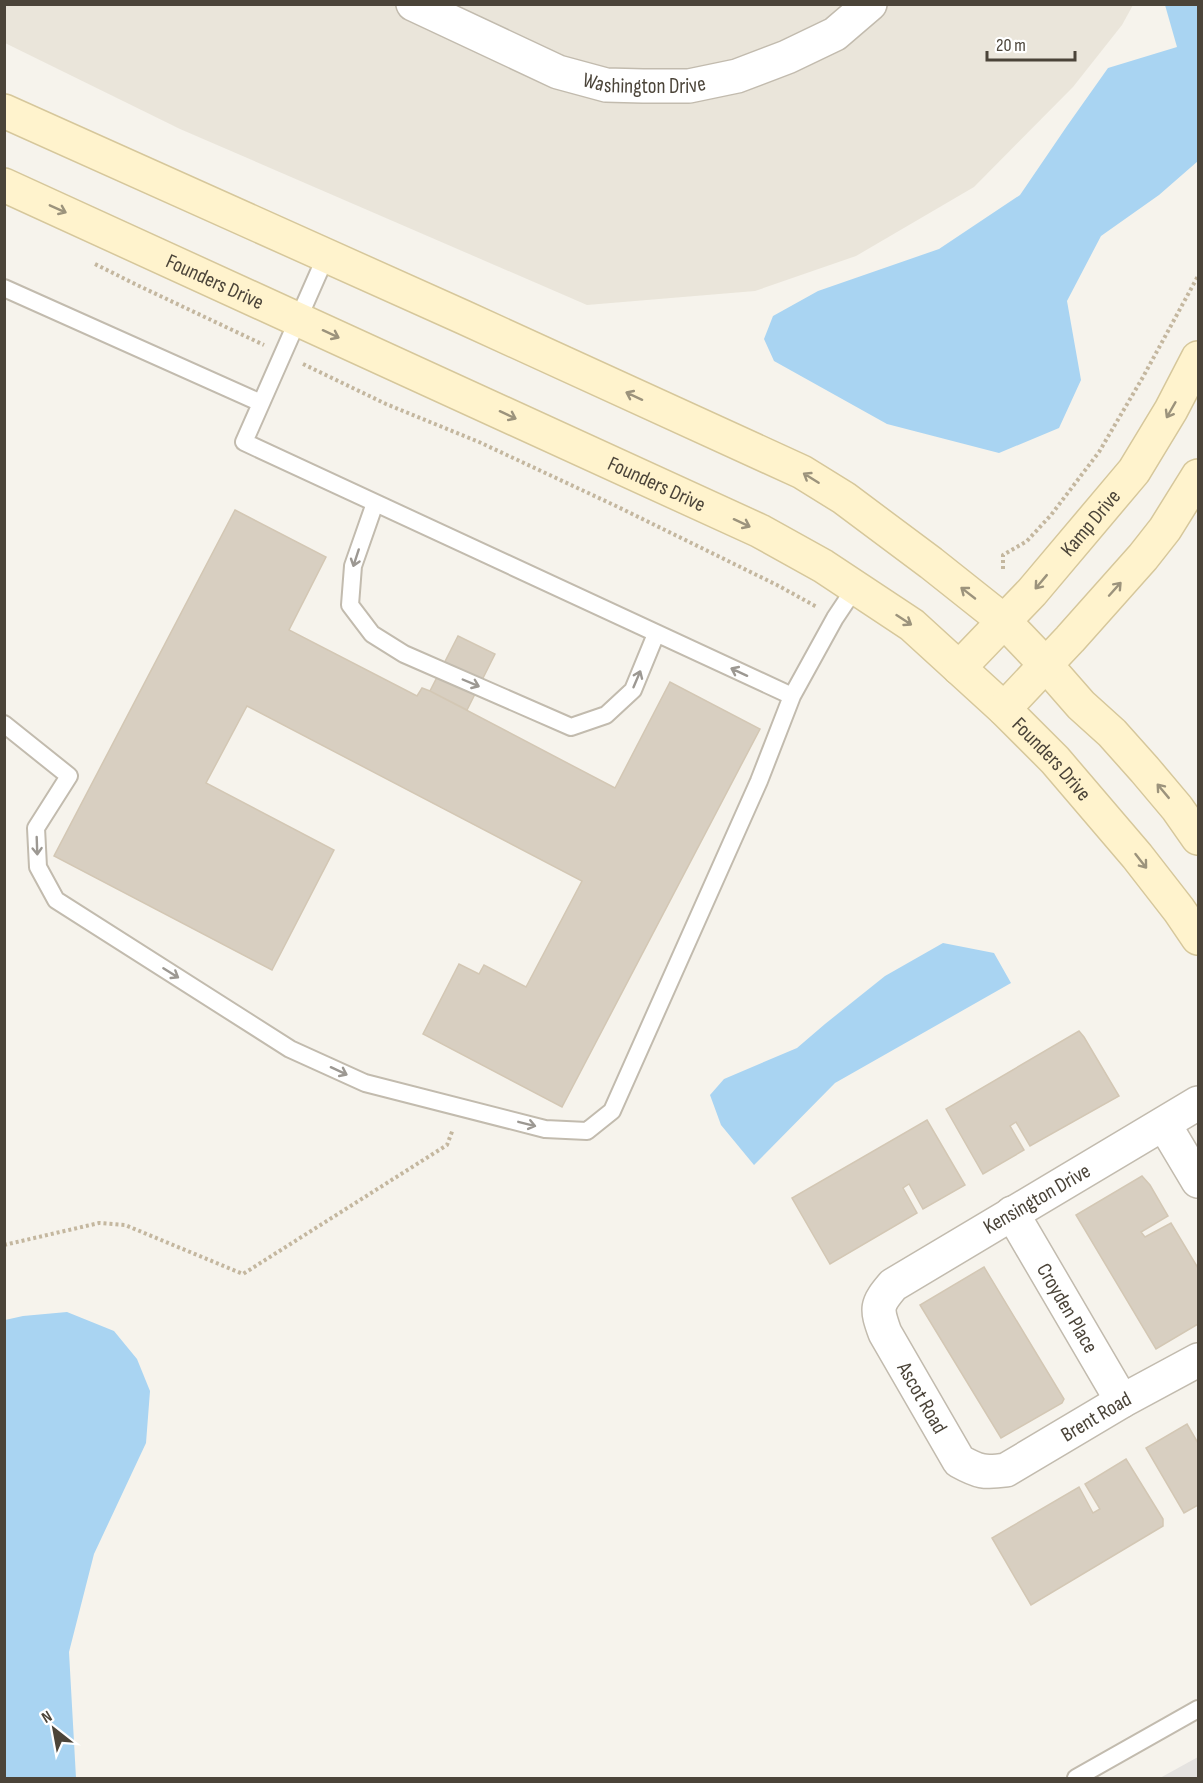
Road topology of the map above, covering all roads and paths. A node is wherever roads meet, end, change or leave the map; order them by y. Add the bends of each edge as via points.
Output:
1 (413, 4) edge
2 (870, 4) edge
3 (4, 111) edge
4 (4, 185) edge
5 (326, 256) junction
6 (94, 263) dead end
7 (1198, 276) edge
8 (4, 288) edge
9 (298, 319) junction
10 (282, 354) junction
11 (1198, 358) edge
12 (261, 404) junction
13 (1198, 476) edge
14 (375, 503) junction
15 (1003, 569) dead end
16 (855, 588) junction
17 (835, 618) junction
18 (1004, 621) junction
19 (656, 634) junction
20 (1046, 665) junction
21 (958, 668) junction
22 (792, 696) junction
23 (1004, 709) junction
24 (4, 724) edge
25 (1198, 838) edge
26 (1198, 938) edge
27 (1198, 1103) edge
28 (461, 1108) junction
29 (1164, 1124) junction
30 (1198, 1181) edge
31 (1012, 1213) junction
32 (4, 1245) edge
33 (880, 1300) joint
34 (1198, 1360) edge
35 (1122, 1401) junction
36 (991, 1472) joint
37 (1198, 1709) edge
38 (1076, 1779) edge

1 - 2 street, Washington Drive via 558,72 606,85 644,87 689,86 737,76 834,34
3 - 5 main road
4 -> 9 main road, Founders Drive
5 - 9 lane
18 -> 5 main road via 844,498 802,472
6 - 10 path
7 - 15 path via 1099,452 1027,541 1003,555
8 - 12 lane
9 - 10 lane
9 -> 16 main road, Founders Drive via 760,531
10 - 12 lane
10 - 17 path via 616,506
11 -> 18 main road, Kamp Drive via 1134,471
12 - 14 lane via 244,442
20 -> 13 main road via 1143,557
14 - 19 lane
14 -> 19 lane via 353,566 350,605 372,634 404,654 571,727 606,716 633,690
16 - 17 lane
16 -> 21 main road, Founders Drive via 912,625
17 - 22 lane
18 - 20 main road
18 - 21 main road, Kamp Drive
22 -> 19 lane
20 - 23 main road
25 -> 20 main road via 1145,770
21 - 23 main road, Founders Drive
28 -> 22 lane via 545,1129 587,1131 612,1110 759,781
23 -> 26 main road, Founders Drive via 1055,760 1122,839
24 -> 28 lane via 69,776 36,828 38,867 56,900 290,1048 365,1083
27 - 29 street, Kensington Drive
28 - 32 path via 447,1144 243,1274 125,1225 99,1223
29 - 30 street
29 - 31 street, Kensington Drive
31 - 33 street, Kensington Drive via 901,1279
31 - 35 street, Croyden Place
33 - 36 street, Ascot Road via 879,1317 885,1333 959,1461
34 - 35 street, Brent Road
35 - 36 street, Brent Road via 1006,1470
37 - 38 lane

